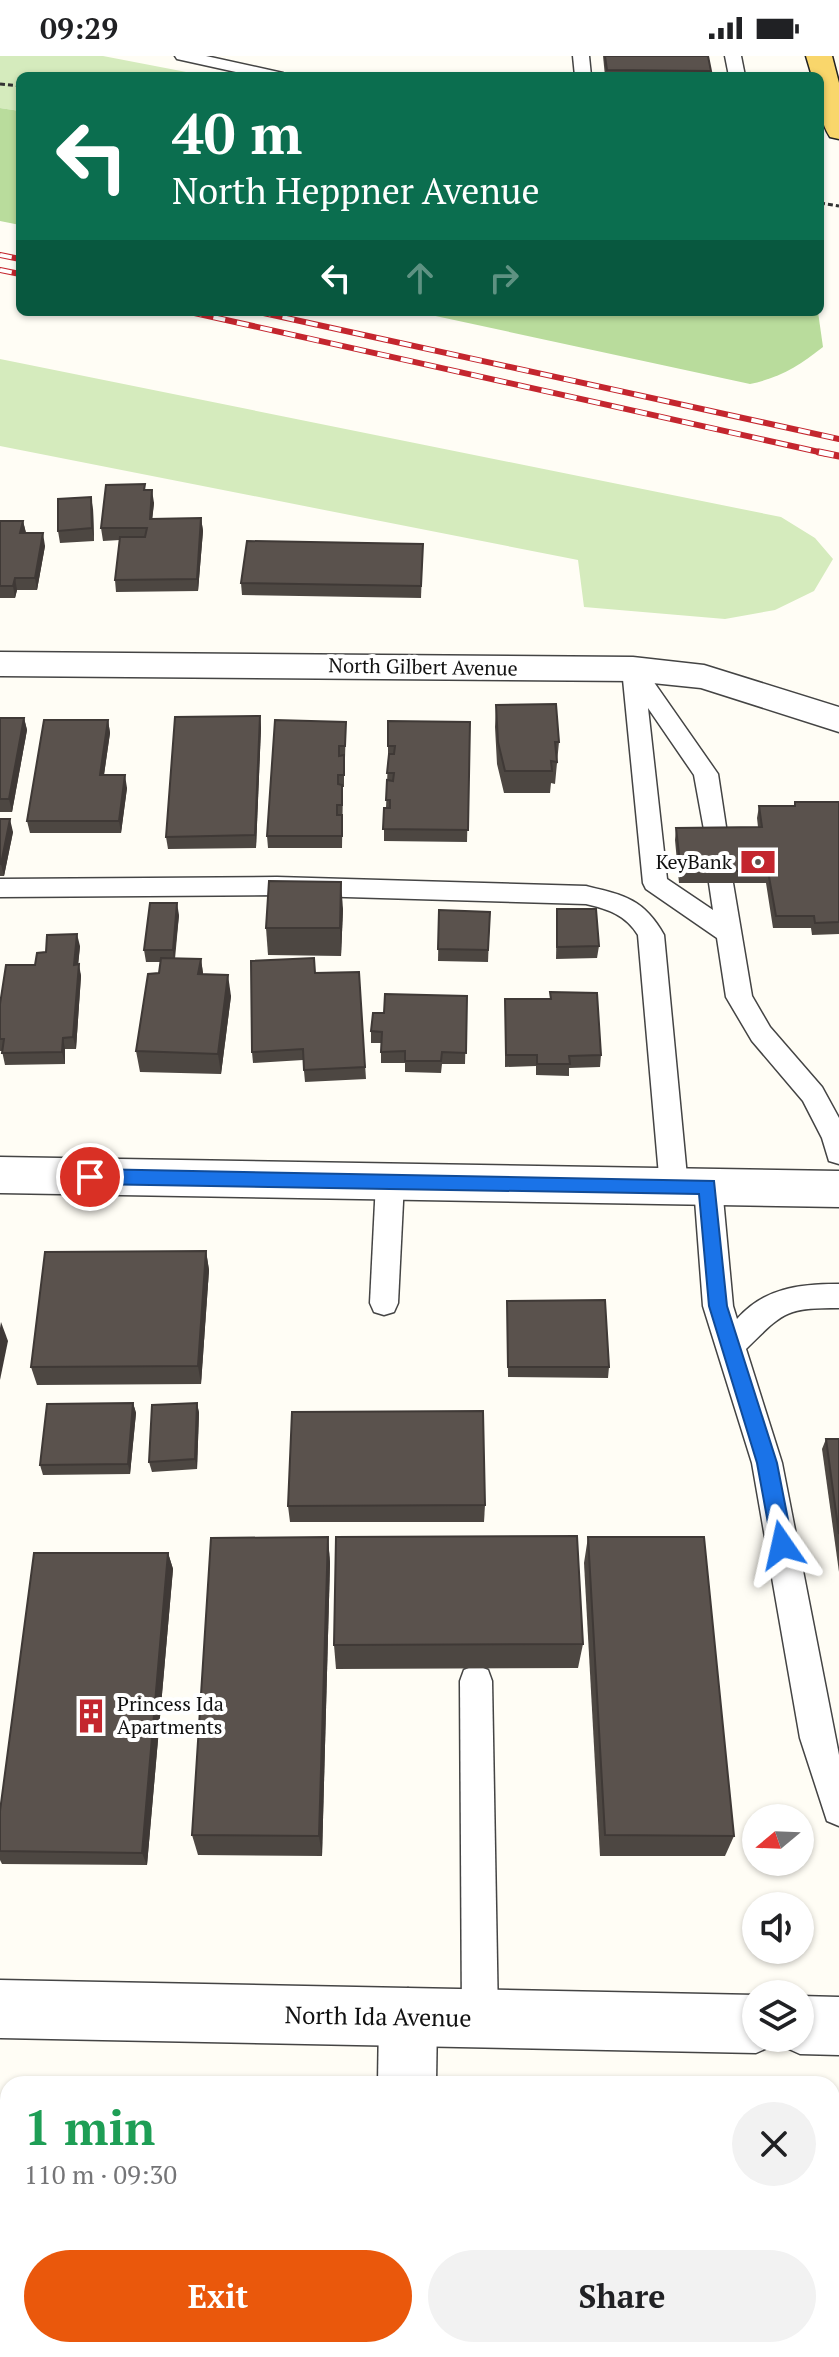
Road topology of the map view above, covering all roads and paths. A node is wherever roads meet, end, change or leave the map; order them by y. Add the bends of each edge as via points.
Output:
1 (183, 56) edge
2 (827, 63) edge
3 (258, 72) edge
4 (839, 131) edge
5 (0, 664) edge
6 (633, 669) junction
7 (839, 720) edge
8 (716, 840) edge
9 (721, 883) edge
10 (0, 888) edge
11 (729, 934) junction
12 (839, 1153) edge
13 (0, 1175) edge
14 (390, 1182) junction
15 (691, 1187) junction
16 (839, 1189) edge
17 (839, 1296) edge
18 (384, 1303) dead end
19 (729, 1346) junction
20 (476, 1681) edge
21 (839, 1809) edge
22 (0, 2009) edge
23 (408, 2017) junction
24 (480, 2018) junction
25 (742, 2024) edge
26 (814, 2025) edge
27 (839, 2026) edge
28 (407, 2076) edge

1 - 3 lane
2 - 4 main road
5 - 6 street, North Gilbert Avenue
6 - 7 street, North Gilbert Avenue via 704,677
6 - 8 lane via 706,774
6 - 11 lane via 655,883
9 - 11 lane
10 - 15 lane via 277,886 571,895 633,909 651,935
11 - 12 lane via 739,997 761,1034 813,1094
13 - 14 street
14 - 15 street
14 - 18 lane
15 - 16 street
15 - 19 lane
17 - 19 lane via 792,1298 764,1310
19 - 21 lane via 767,1463 817,1738
20 - 24 lane
22 - 23 street, North Ida Avenue
23 - 24 street, North Ida Avenue
23 - 28 street
24 - 25 street, North Ida Avenue
26 - 27 street

